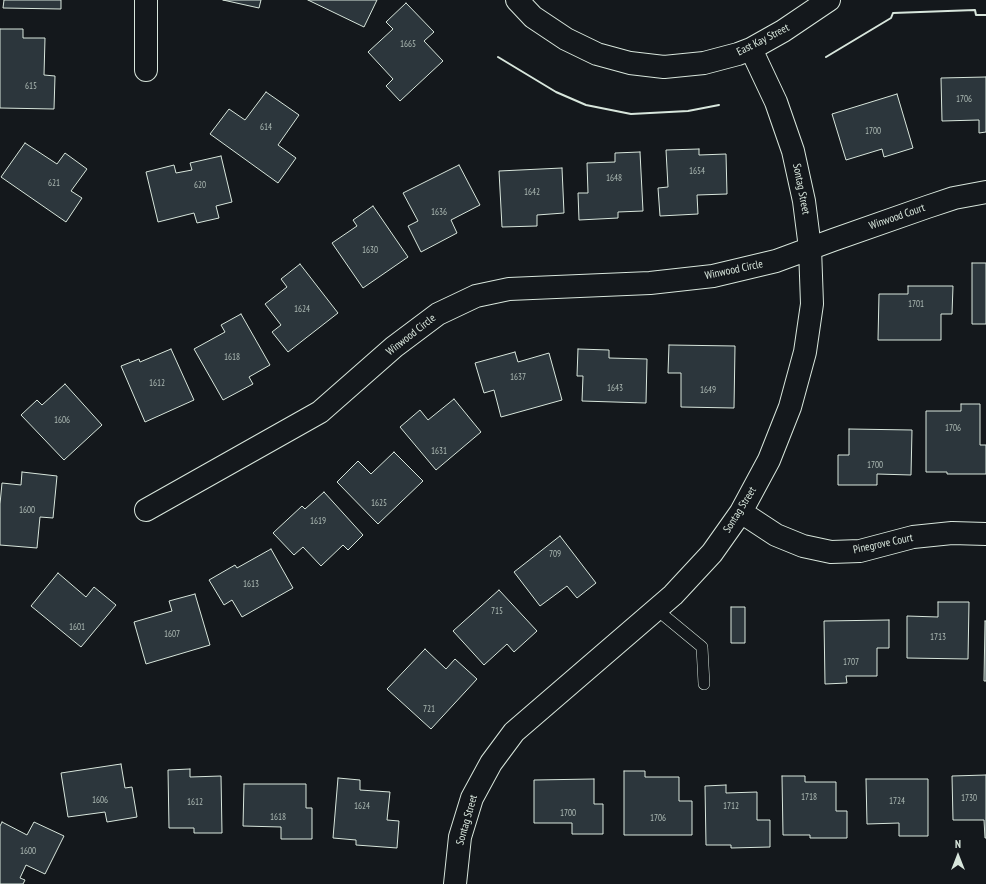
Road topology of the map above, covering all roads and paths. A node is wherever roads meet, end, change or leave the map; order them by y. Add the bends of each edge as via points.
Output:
1 (146, 0) edge
2 (517, 0) edge
3 (829, 0) edge
4 (751, 49) junction
5 (146, 70) dead end
6 (986, 192) edge
7 (810, 248) junction
8 (146, 510) dead end
9 (740, 512) junction
10 (986, 534) edge
11 (656, 609) junction
12 (704, 684) dead end
13 (455, 884) edge

1 - 5 street
2 - 4 street, East Kay Street via 533,16 566,40 597,54 630,63 664,67 704,63
3 - 4 street, East Kay Street
4 - 7 street, Sontag Street via 776,102 793,151 804,201
6 - 7 street, Winwood Court via 954,198
7 - 8 street, Winwood Circle via 776,261 713,276 650,283 509,289 476,296 438,314 394,347 320,412
7 - 9 street, Sontag Street via 812,304 805,352 790,407 769,460
9 - 10 street, Pinegrove Court via 776,536 803,546 831,552 860,551 913,537 952,532
9 - 11 street, Sontag Street via 712,553 673,595
11 - 12 lane via 702,647
11 - 13 street, Sontag Street via 514,732 491,763 472,798 460,837

